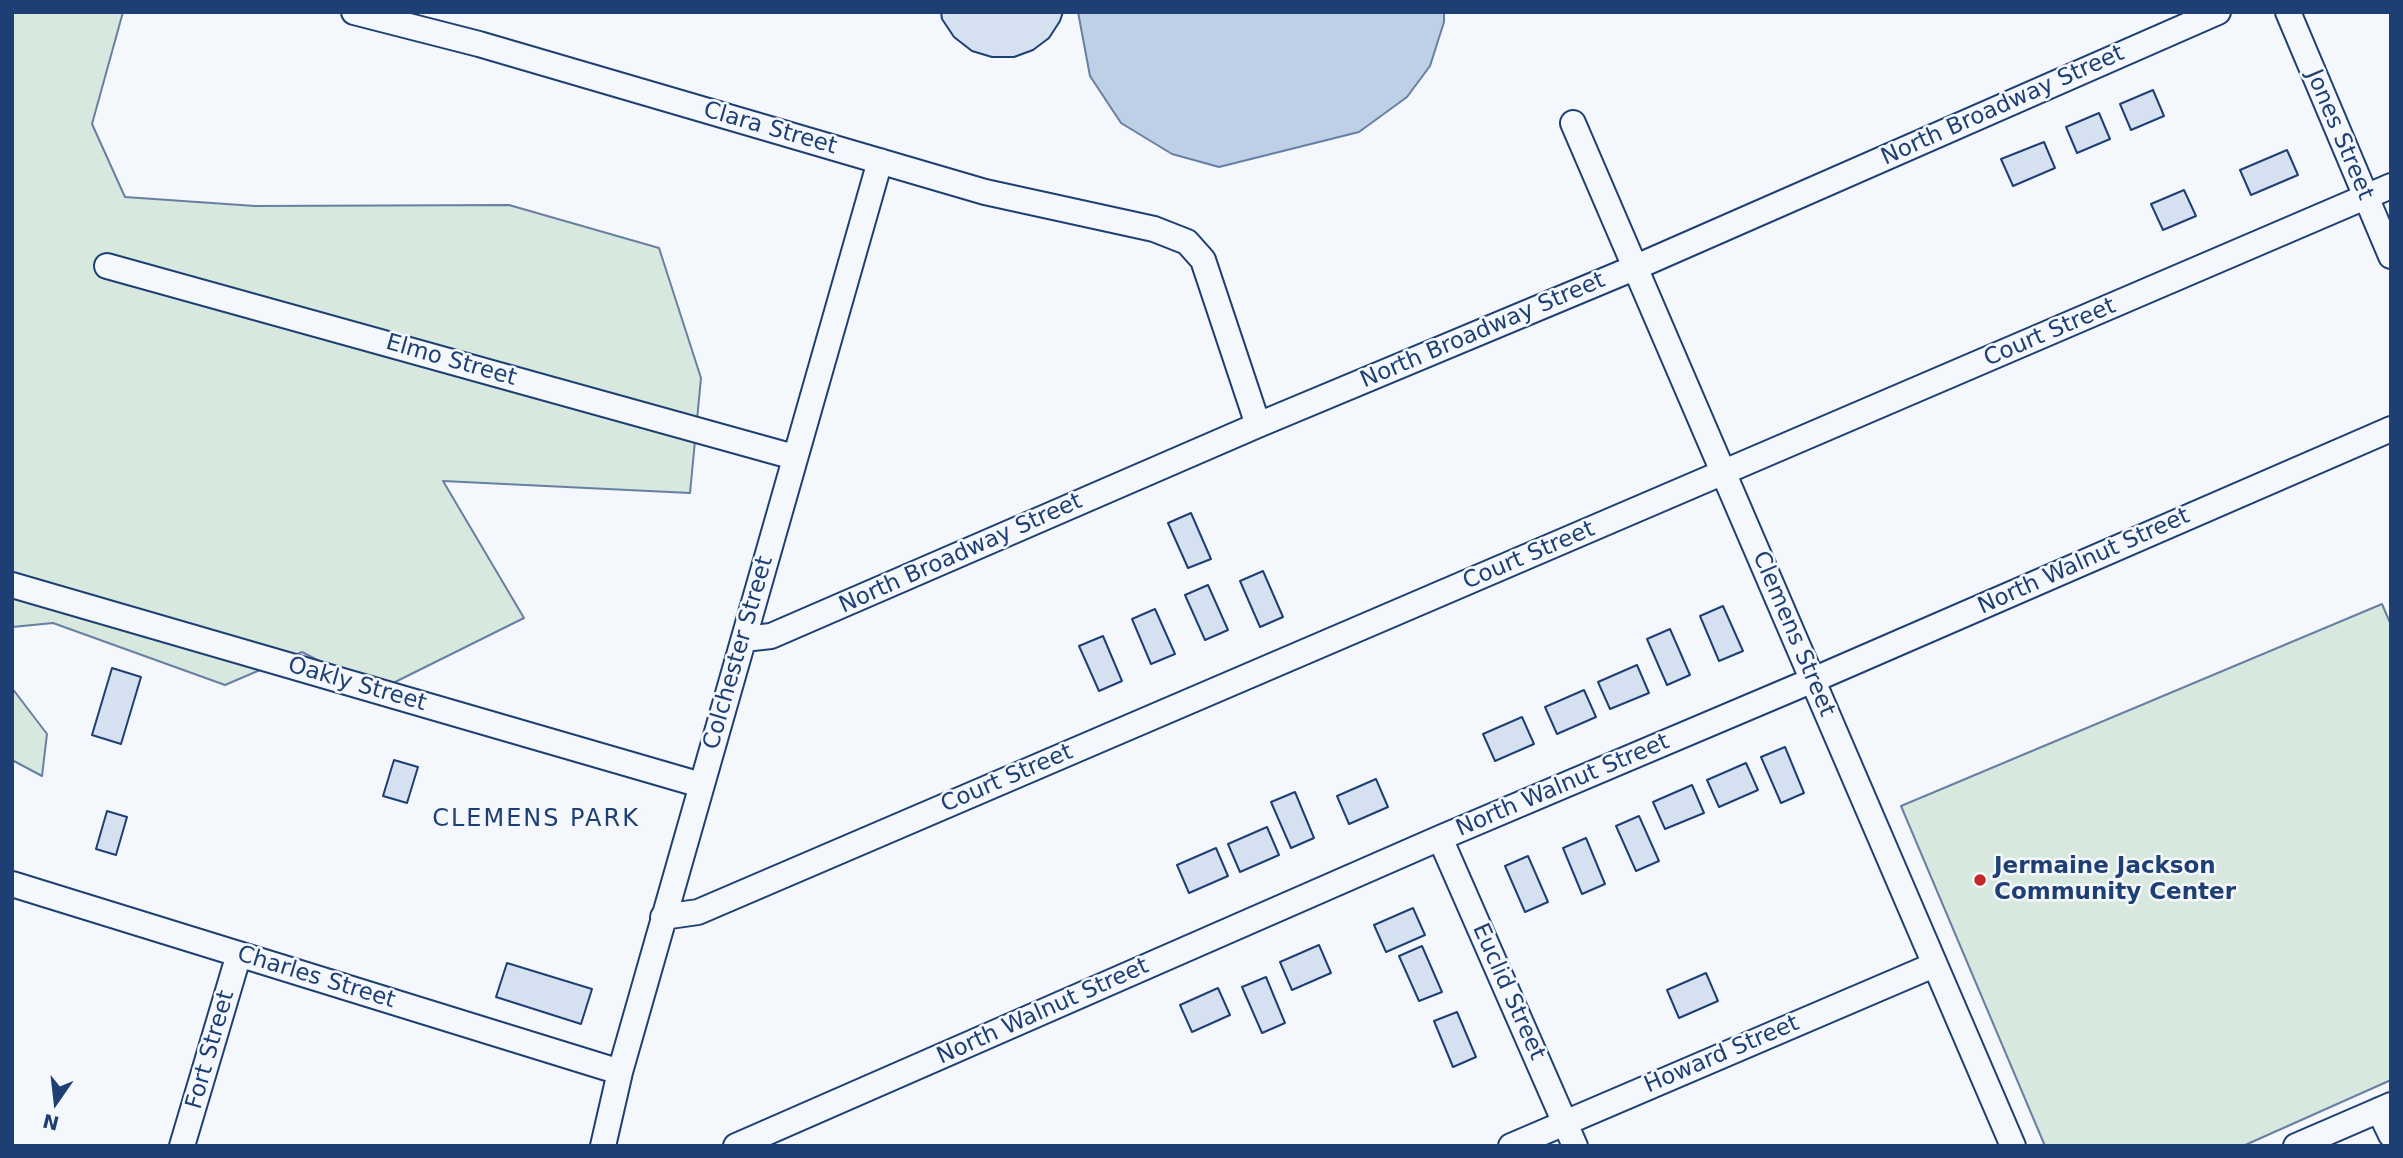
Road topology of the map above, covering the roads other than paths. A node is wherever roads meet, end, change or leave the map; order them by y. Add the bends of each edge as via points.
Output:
1 (354, 12) edge
2 (2218, 12) edge
3 (2288, 12) edge
4 (1573, 123) dead end
5 (880, 161) junction
6 (2391, 186) edge
7 (2365, 197) junction
8 (2391, 256) edge
9 (107, 266) dead end
10 (1634, 268) junction
11 (1258, 425) junction
12 (2391, 429) edge
13 (794, 457) junction
14 (1724, 474) junction
15 (12, 585) edge
16 (744, 639) junction
17 (1812, 680) junction
18 (701, 785) junction
19 (1440, 838) junction
20 (12, 884) edge
21 (663, 917) junction
22 (239, 954) junction
23 (1934, 965) junction
24 (620, 1072) junction
25 (2385, 1108) edge
26 (1565, 1123) junction
27 (2391, 1135) edge
28 (183, 1146) edge
29 (603, 1146) edge
30 (736, 1146) edge
31 (1511, 1146) edge
32 (1575, 1146) edge
33 (2013, 1146) edge
34 (2296, 1146) edge

1 - 5 street, Clara Street via 480,44
2 - 10 street, North Broadway Street
3 - 7 street, Jones Street
4 - 10 street, Clemens Street
5 - 11 street, Clara Street via 985,192 1154,229 1187,242 1203,260
5 - 13 street, Colchester Street
6 - 7 street, Court Street
7 - 8 street, Jones Street
7 - 14 street, Court Street
9 - 13 street, Elmo Street
10 - 11 street, North Broadway Street
10 - 14 street, Clemens Street
11 - 16 street, North Broadway Street via 771,636
12 - 17 street, North Walnut Street
13 - 16 street, Colchester Street
14 - 17 street, Clemens Street
14 - 21 street, Court Street via 698,912
15 - 18 street, Oakly Street
16 - 18 street, Colchester Street
17 - 19 street, North Walnut Street
17 - 23 street, Clemens Street
18 - 21 street, Colchester Street
19 - 26 street, Euclid Street
19 - 30 street, North Walnut Street
20 - 22 street, Charles Street
21 - 24 street, Colchester Street
22 - 24 street, Charles Street
22 - 28 street, Fort Street
23 - 26 street, Howard Street
23 - 33 street, Clemens Street
24 - 29 street, Colchester Street
25 - 27 street
25 - 34 street
26 - 31 street, Howard Street
26 - 32 street, Euclid Street

